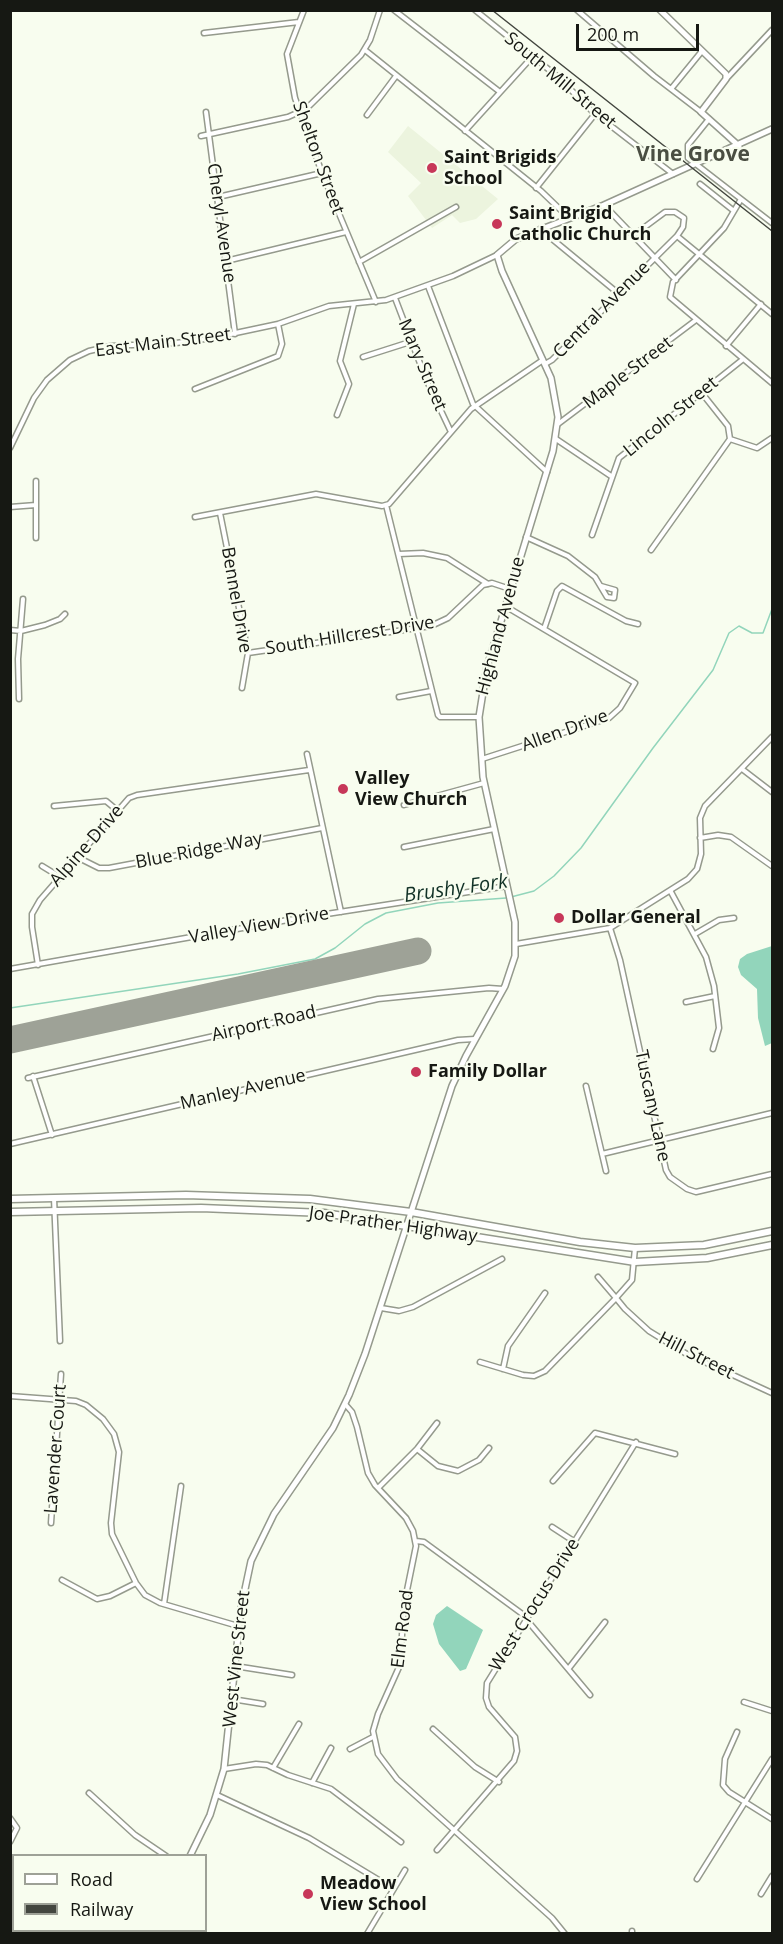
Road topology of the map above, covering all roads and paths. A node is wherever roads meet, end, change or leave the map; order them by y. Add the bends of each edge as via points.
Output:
1 (304, 10) edge
2 (380, 10) edge
3 (394, 10) edge
4 (475, 10) edge
5 (577, 10) edge
6 (660, 10) edge
7 (299, 22) junction
8 (772, 30) edge
9 (204, 33) dead end
10 (365, 50) junction
11 (702, 51) junction
12 (533, 57) junction
13 (396, 76) junction
14 (726, 79) junction
15 (670, 89) junction
16 (500, 92) junction
17 (206, 112) dead end
18 (701, 112) junction
19 (299, 113) junction
20 (595, 114) junction
21 (367, 115) dead end
22 (709, 119) junction
23 (772, 129) edge
24 (465, 131) junction
25 (209, 134) junction
26 (201, 136) dead end
27 (739, 146) junction
28 (693, 166) junction
29 (322, 173) junction
30 (673, 174) junction
31 (700, 184) dead end
32 (536, 188) junction
33 (218, 197) junction
34 (741, 199) junction
35 (604, 205) junction
36 (456, 207) dead end
37 (735, 212) junction
38 (569, 218) junction
39 (772, 223) edge
40 (539, 229) junction
41 (346, 232) junction
42 (634, 235) junction
43 (677, 236) junction
44 (701, 253) junction
45 (497, 255) junction
46 (656, 257) junction
47 (226, 261) junction
48 (359, 262) junction
49 (676, 280) junction
50 (428, 286) junction
51 (619, 294) junction
52 (395, 298) junction
53 (376, 302) junction
54 (354, 304) junction
55 (761, 304) junction
56 (772, 314) edge
57 (696, 320) junction
58 (278, 324) junction
59 (235, 334) junction
60 (411, 342) junction
61 (726, 346) junction
62 (363, 357) dead end
63 (742, 360) junction
64 (544, 362) junction
65 (772, 383) edge
66 (195, 389) dead end
67 (701, 392) junction
68 (475, 405) junction
69 (337, 416) dead end
70 (558, 424) junction
71 (451, 432) junction
72 (772, 438) edge
73 (556, 439) junction
74 (730, 439) junction
75 (10, 448) edge
76 (547, 472) junction
77 (611, 476) junction
78 (36, 481) dead end
79 (36, 505) junction
80 (386, 505) junction
81 (10, 507) edge
82 (220, 513) junction
83 (195, 517) dead end
84 (592, 535) dead end
85 (526, 537) junction
86 (36, 538) dead end
87 (651, 550) dead end
88 (399, 554) junction
89 (488, 584) junction
90 (601, 586) dead end
91 (510, 590) junction
92 (23, 599) dead end
93 (505, 606) junction
94 (65, 614) dead end
95 (638, 624) dead end
96 (417, 629) junction
97 (544, 629) junction
98 (10, 630) edge
99 (21, 631) junction
100 (248, 653) junction
101 (242, 688) dead end
102 (431, 691) junction
103 (399, 697) dead end
104 (19, 699) dead end
105 (479, 717) junction
106 (772, 737) edge
107 (307, 754) dead end
108 (480, 759) junction
109 (742, 769) junction
110 (309, 770) junction
111 (484, 783) junction
112 (772, 792) edge
113 (404, 805) dead end
114 (54, 806) dead end
115 (118, 811) junction
116 (322, 828) junction
117 (494, 829) junction
118 (700, 838) junction
119 (404, 847) dead end
120 (77, 857) junction
121 (42, 866) dead end
122 (772, 866) edge
123 (60, 878) junction
124 (508, 889) junction
125 (671, 891) junction
126 (341, 912) junction
127 (734, 918) dead end
128 (610, 928) junction
129 (696, 934) junction
130 (516, 944) junction
131 (38, 965) junction
132 (10, 969) edge
133 (503, 990) junction
134 (715, 996) junction
135 (686, 1002) dead end
136 (475, 1039) junction
137 (713, 1049) dead end
138 (586, 1086) dead end
139 (772, 1113) edge
140 (52, 1135) junction
141 (659, 1140) junction
142 (10, 1144) edge
143 (602, 1154) junction
144 (606, 1171) dead end
145 (772, 1174) edge
146 (54, 1198) junction
147 (10, 1199) edge
148 (55, 1210) junction
149 (10, 1212) edge
150 (411, 1212) junction
151 (407, 1225) junction
152 (772, 1231) edge
153 (772, 1245) edge
154 (635, 1248) junction
155 (502, 1259) dead end
156 (635, 1262) junction
157 (598, 1277) dead end
158 (545, 1293) dead end
159 (616, 1298) junction
160 (381, 1308) junction
161 (60, 1341) dead end
162 (480, 1362) dead end
163 (503, 1369) junction
164 (61, 1374) dead end
165 (772, 1393) edge
166 (10, 1396) edge
167 (59, 1400) junction
168 (345, 1404) junction
169 (437, 1423) dead end
170 (636, 1442) junction
171 (489, 1448) dead end
172 (417, 1449) junction
173 (675, 1454) dead end
174 (553, 1481) dead end
175 (181, 1486) dead end
176 (378, 1488) junction
177 (51, 1523) dead end
178 (552, 1527) dead end
179 (416, 1541) junction
180 (574, 1542) junction
181 (62, 1580) dead end
182 (136, 1583) junction
183 (164, 1604) junction
184 (527, 1618) junction
185 (605, 1622) dead end
186 (238, 1626) junction
187 (234, 1666) junction
188 (569, 1668) junction
189 (292, 1675) dead end
190 (590, 1695) dead end
191 (232, 1699) junction
192 (744, 1702) dead end
193 (263, 1704) dead end
194 (772, 1711) edge
195 (299, 1724) dead end
196 (433, 1729) dead end
197 (737, 1732) dead end
198 (374, 1737) junction
199 (331, 1748) dead end
200 (350, 1749) dead end
201 (772, 1759) edge
202 (273, 1768) junction
203 (224, 1769) junction
204 (499, 1782) junction
205 (312, 1783) junction
206 (89, 1793) dead end
207 (217, 1795) junction
208 (745, 1802) junction
209 (10, 1818) edge
210 (772, 1820) edge
211 (454, 1831) junction
212 (10, 1842) edge
213 (401, 1842) dead end
214 (438, 1850) dead end
215 (163, 1854) edge
216 (191, 1854) edge
217 (405, 1870) dead end
218 (772, 1876) edge
219 (697, 1879) dead end
220 (392, 1888) junction
221 (761, 1894) dead end
222 (367, 1934) edge
223 (565, 1934) edge

1 - 7 street, Shelton Street
2 - 10 street
3 - 16 street
4 - 12 street, South Mill Street
5 - 15 street
6 - 11 main road
7 - 9 street
7 - 19 street, Shelton Street via 289,43 287,59
8 - 14 street
10 - 13 street
10 - 19 street
11 - 14 main road via 726,74
11 - 15 street
12 - 16 street
12 - 20 street, South Mill Street
13 - 21 street
13 - 24 street
14 - 18 main road
15 - 18 street
16 - 24 street
17 - 25 street, Cheryl Avenue
18 - 22 main road
19 - 25 street
19 - 29 street, Shelton Street
20 - 30 street, South Mill Street
20 - 32 street
22 - 27 main road
22 - 28 street via 687,148
23 - 27 main road, East Main Street
24 - 32 street
25 - 26 street
25 - 33 street, Cheryl Avenue
27 - 28 main road, East Main Street
28 - 30 main road, East Main Street
28 - 34 street
29 - 33 street
29 - 41 street, Shelton Street
30 - 35 main road, East Main Street
31 - 37 street
32 - 38 street
33 - 47 street, Cheryl Avenue
34 - 37 street
34 - 39 street
35 - 38 main road, East Main Street
35 - 42 street
36 - 48 street
37 - 44 street
38 - 40 main road, East Main Street
40 - 45 main road, East Main Street via 512,241
40 - 51 street
41 - 47 street
41 - 48 street, Shelton Street
42 - 43 street, Central Avenue via 658,215 672,211 684,221
42 - 46 street
43 - 44 street
43 - 46 street, Central Avenue
44 - 49 street
44 - 55 street
45 - 50 street, East Main Street
45 - 64 main road, Highland Avenue
46 - 49 street
46 - 51 street, Central Avenue
47 - 59 street, Cheryl Avenue
48 - 53 street, Shelton Street
49 - 57 street via 670,294 672,300
50 - 52 street, East Main Street
50 - 68 street
51 - 64 street, Central Avenue via 552,360
52 - 53 street, East Main Street
52 - 60 street, Mary Street
53 - 54 street, East Main Street
54 - 58 street, East Main Street via 329,306
54 - 69 street via 340,361 349,384
55 - 56 street
55 - 61 street
57 - 61 street
57 - 70 street, Maple Street
58 - 59 street, East Main Street
58 - 66 street via 282,344 278,356
59 - 75 street, East Main Street via 177,343 111,346 79,355 40,389
60 - 62 street
60 - 71 street, Mary Street
61 - 63 street
63 - 65 street
63 - 67 street, Lincoln Street
64 - 68 street, Central Avenue
64 - 70 main road, Highland Avenue via 556,398
67 - 74 street via 728,426
67 - 77 street, Lincoln Street via 624,452
68 - 71 street, Central Avenue
68 - 76 street
70 - 73 main road, Highland Avenue
71 - 80 street, Central Avenue
72 - 74 street via 757,448
73 - 76 main road, Highland Avenue
73 - 77 street
74 - 87 street
76 - 85 main road, Highland Avenue
77 - 84 street, Lincoln Street
78 - 79 street
79 - 81 street
79 - 86 street
80 - 82 street via 316,495
80 - 88 street
82 - 83 street
82 - 100 street, Bennel Drive
85 - 90 street via 562,552
85 - 91 main road, Highland Avenue
88 - 89 street via 447,558
88 - 96 street
89 - 91 street
89 - 96 street, South Hillcrest Drive via 475,590 442,622
91 - 93 main road, Highland Avenue
92 - 99 street
93 - 97 street
93 - 105 main road, Highland Avenue via 487,667
94 - 99 street
95 - 97 street via 562,586
96 - 100 street, South Hillcrest Drive
96 - 102 street
97 - 108 street, Allen Drive via 635,683 609,718
98 - 99 street
99 - 104 street
100 - 101 street, Bennel Drive
102 - 103 street
102 - 105 street via 440,717
105 - 108 main road, Highland Avenue
106 - 109 street
107 - 110 street
108 - 111 main road, Highland Avenue
109 - 112 street
109 - 118 street via 705,806 700,818
110 - 115 street, Alpine Drive via 137,795
110 - 116 street
111 - 113 street
111 - 117 main road, Highland Avenue
114 - 115 street via 106,801
115 - 120 street, Alpine Drive
116 - 120 street, Blue Ridge Way via 109,868 99,868
116 - 126 street
117 - 119 street
117 - 124 main road, Highland Avenue
118 - 122 street via 731,837
118 - 125 street via 697,869
120 - 123 street, Alpine Drive
121 - 123 street
123 - 131 street, Alpine Drive via 32,914
124 - 126 street, Valley View Drive
124 - 130 main road, Highland Avenue
125 - 128 street
125 - 129 street
126 - 131 street, Valley View Drive
127 - 129 street via 719,920
128 - 130 street
128 - 141 street, Tuscany Lane
129 - 134 street
130 - 133 main road, Highland Avenue
131 - 132 street, Valley View Drive
133 - 136 main road, Highland Avenue
133 - 140 street, Airport Road via 489,988 378,999 31,1077
134 - 135 street
134 - 137 street via 719,1028
136 - 140 street, Manley Avenue
136 - 150 main road, Highland Avenue via 450,1093
138 - 143 street
139 - 141 street
140 - 142 street, Manley Avenue
141 - 143 street
141 - 145 street, Tuscany Lane via 670,1177 696,1192
143 - 144 street
146 - 147 highway, Joe Prather Highway
146 - 148 street
146 - 150 highway, Joe Prather Highway via 260,1196
148 - 149 highway, Joe Prather Highway
148 - 151 highway, Joe Prather Highway via 301,1211
148 - 161 street
150 - 151 main road, Highland Avenue
150 - 154 highway, Joe Prather Highway
151 - 156 highway, Joe Prather Highway
151 - 160 main road, Highland Avenue
152 - 154 highway, Joe Prather Highway via 704,1245
153 - 156 highway, Joe Prather Highway via 707,1258
154 - 156 street
155 - 160 street via 413,1307 399,1311
156 - 159 street via 632,1280
157 - 159 street, Hill Street
158 - 163 street via 508,1346
159 - 163 street via 545,1371 534,1376
159 - 165 street, Hill Street via 642,1326 663,1340
160 - 168 main road, West Vine Street
162 - 163 street
164 - 167 street, Lavender Court
166 - 167 street
167 - 177 street, Lavender Court
167 - 182 street via 95,1410 111,1428 119,1465 111,1529
168 - 176 street via 354,1419 368,1473
168 - 186 main road, West Vine Street via 262,1535 248,1573
169 - 172 street
170 - 173 street
170 - 174 street via 595,1433
170 - 180 street, West Crocus Drive
171 - 172 street via 479,1460 458,1471 438,1466
172 - 176 street
175 - 183 street
176 - 179 street via 406,1518
178 - 180 street
179 - 184 street via 424,1542
179 - 198 street, Elm Road via 404,1605 400,1665 376,1718
180 - 184 street, West Crocus Drive
181 - 182 street via 97,1599
182 - 183 street via 145,1595
183 - 186 street
184 - 188 street
184 - 204 street, West Crocus Drive via 486,1688 489,1707 513,1733 517,1746 514,1761
185 - 188 street
186 - 187 main road, West Vine Street
187 - 189 street
187 - 191 main road, West Vine Street
188 - 190 street
191 - 193 street
191 - 203 main road, West Vine Street
192 - 194 street
195 - 202 street
196 - 204 street via 475,1767
197 - 208 street via 725,1759 723,1785
198 - 200 street
198 - 211 street via 378,1755 388,1770
199 - 205 street
201 - 208 street
202 - 203 street via 256,1764
202 - 205 street
203 - 207 main road, West Vine Street
204 - 211 street, West Crocus Drive
205 - 213 street via 331,1789
206 - 215 street via 135,1835
207 - 216 main road, West Vine Street
207 - 220 street via 309,1838
208 - 210 street
208 - 219 street
209 - 212 street via 17,1828
211 - 214 street, West Crocus Drive
211 - 223 street
217 - 220 street
218 - 221 street
220 - 222 street

